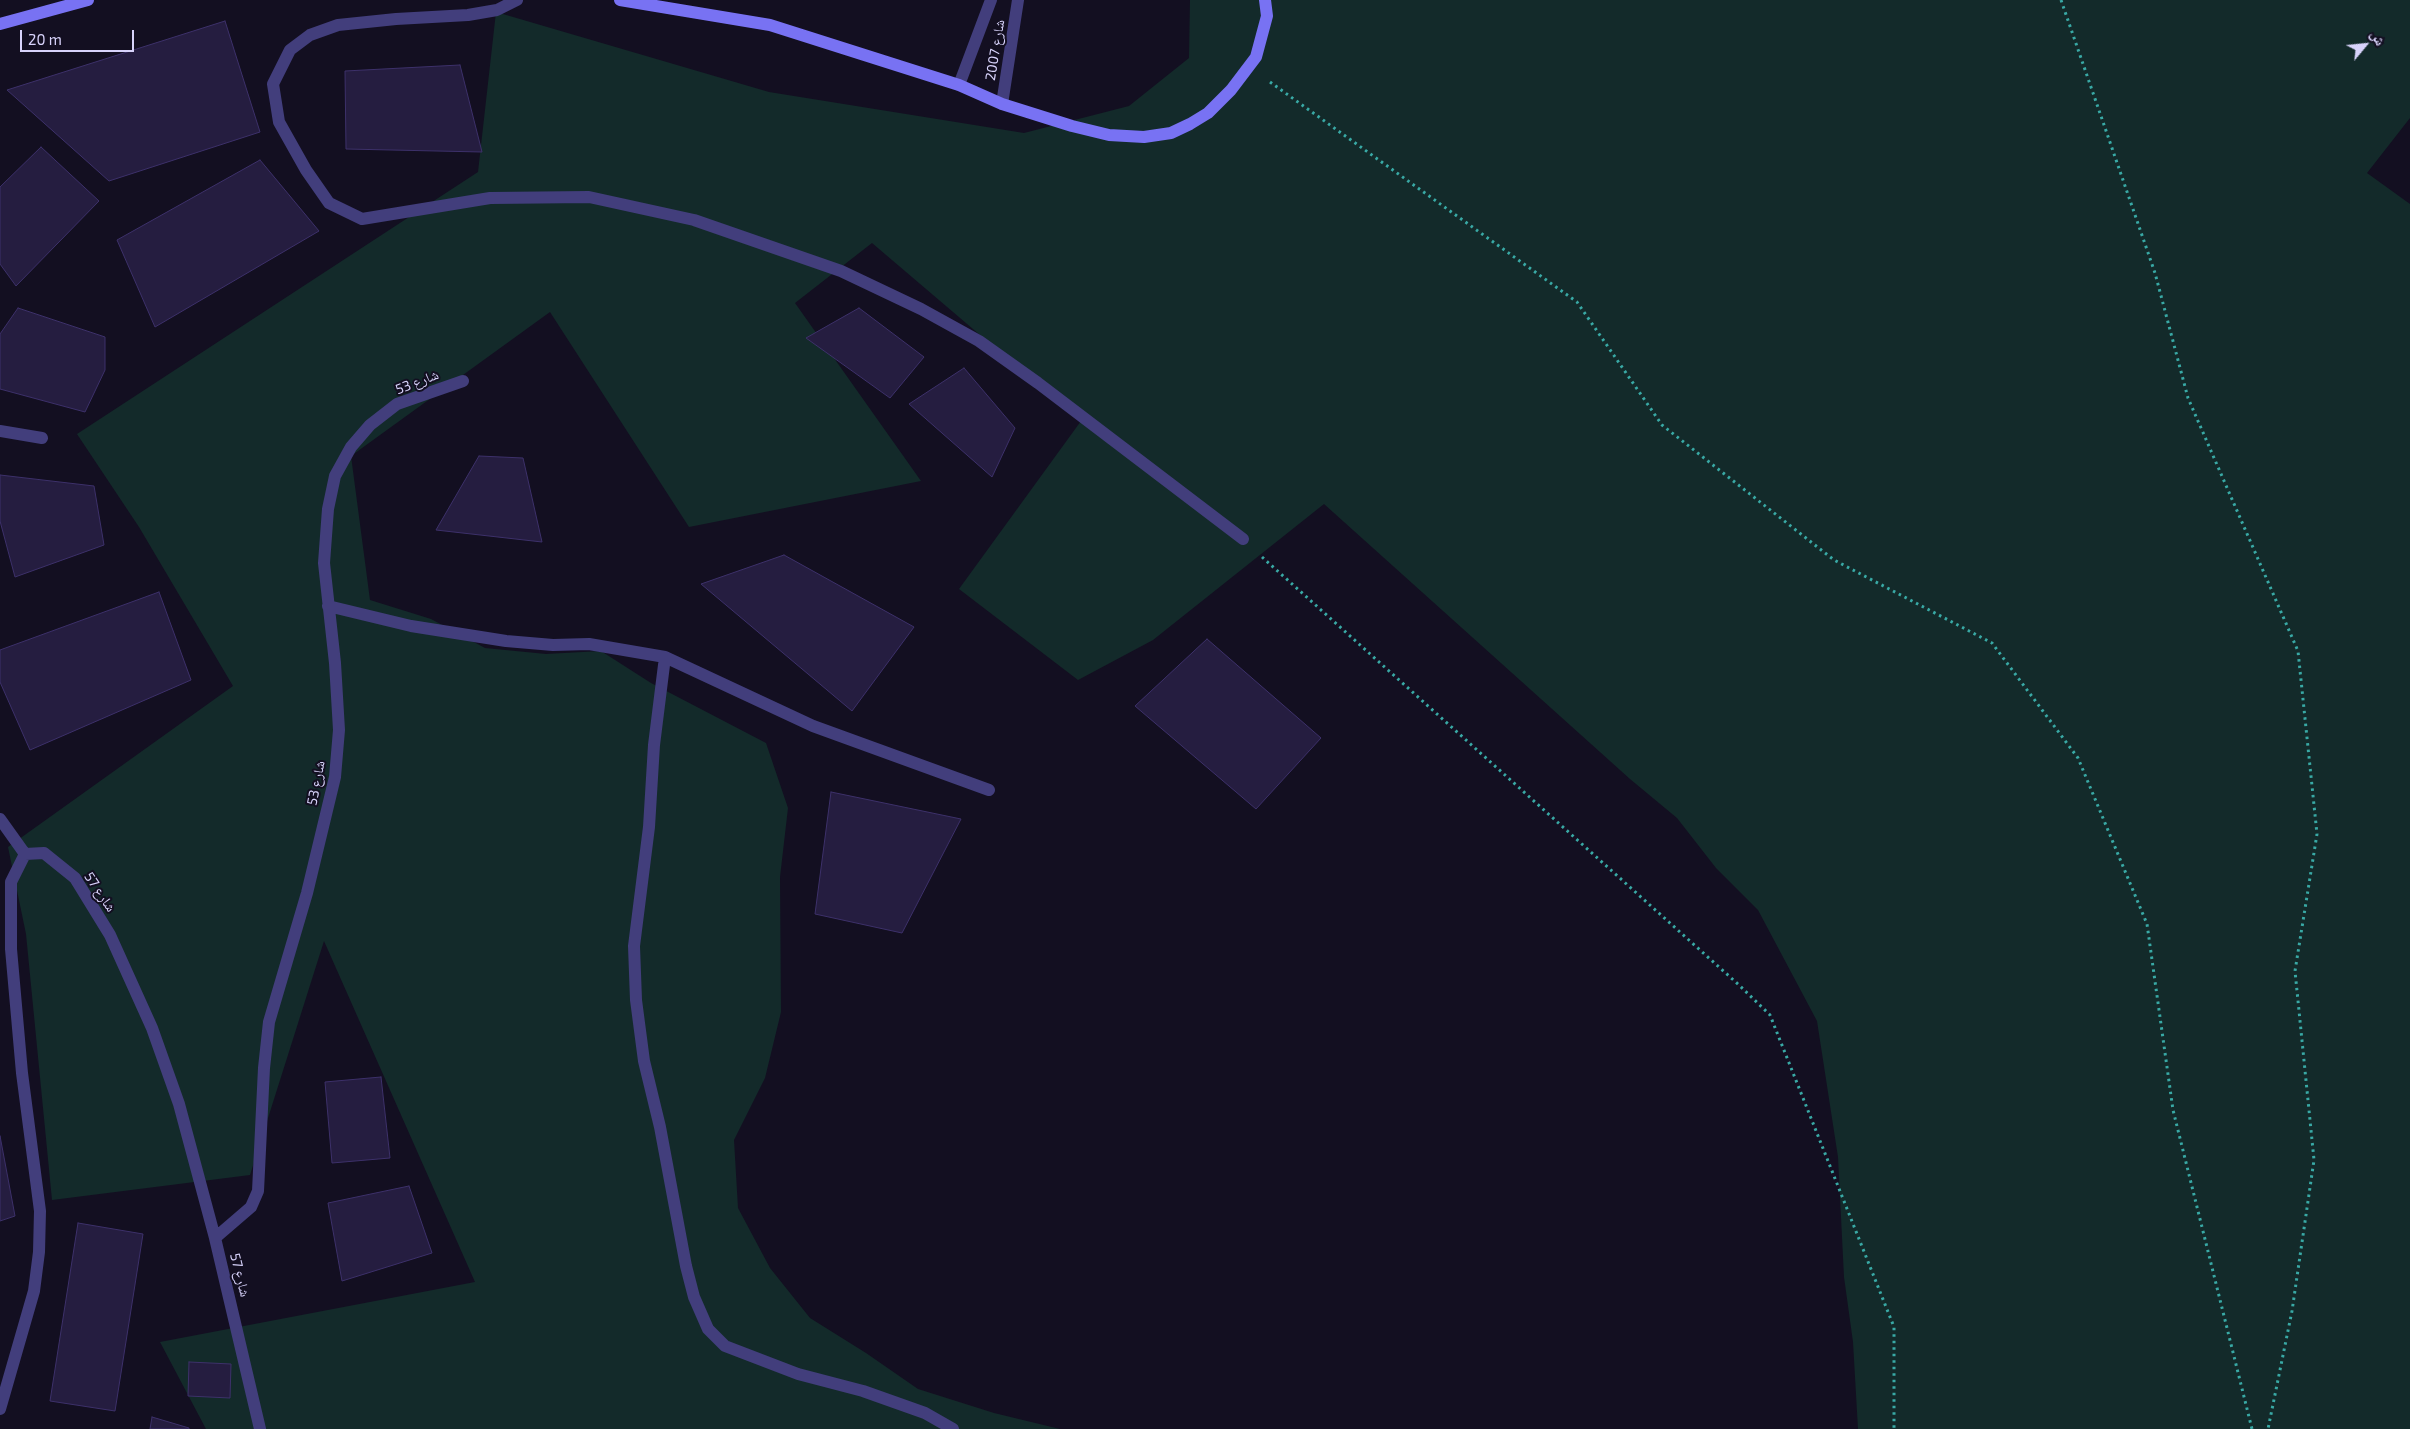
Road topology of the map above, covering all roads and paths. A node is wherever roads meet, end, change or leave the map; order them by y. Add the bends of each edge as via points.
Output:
1 (88, 0) edge
2 (517, 0) edge
3 (620, 0) edge
4 (991, 0) edge
5 (1018, 0) edge
6 (1266, 0) edge
7 (2061, 0) edge
8 (0, 24) edge
9 (1249, 67) junction
10 (959, 85) junction
11 (1002, 104) junction
12 (463, 381) dead end
13 (0, 431) edge
14 (42, 438) dead end
15 (1243, 539) joint
16 (328, 606) junction
17 (665, 657) junction
18 (989, 790) dead end
19 (0, 819) edge
20 (25, 854) junction
21 (215, 1238) junction
22 (0, 1409) edge
23 (260, 1429) edge
24 (953, 1429) edge
25 (1894, 1429) edge
26 (2252, 1429) edge
27 (2268, 1429) edge

1 - 8 main road
2 - 15 street via 497,10 468,15 338,25 310,35 290,50 273,84 279,122 329,203 362,219 490,198 589,197 694,220 841,272 921,309 979,342 1038,382
3 - 10 main road via 770,25
4 - 10 street
5 - 11 street, شارع 2007
6 - 9 main road via 1266,16 1256,57
7 - 27 path via 2155,273 2188,398 2298,651 2317,834 2295,971 2314,1160 2292,1311
9 - 11 main road via 1208,114 1171,133 1144,137 1109,135
9 - 26 path via 1577,302 1662,425 1834,560 1992,642 2078,758 2147,924 2173,1110
10 - 11 main road
12 - 16 street, شارع 53 via 397,404 370,425 351,447 335,476 328,509 324,563
13 - 14 street
15 - 25 path via 1770,1015 1894,1327
16 - 17 street via 411,626 496,640 553,645 589,644
16 - 21 street, شارع 53 via 339,730 335,777 305,902 269,1022 258,1190 251,1207
17 - 18 street via 813,726
17 - 24 street via 634,946 636,1000 644,1061 694,1297 708,1329 725,1346 798,1374 863,1390 925,1413
19 - 20 street
20 - 21 street, شارع 57 via 44,853 75,878 110,934 152,1028 179,1104
20 - 22 street via 11,882 10,948 40,1211 39,1252 34,1291
21 - 23 street, شارع 57

